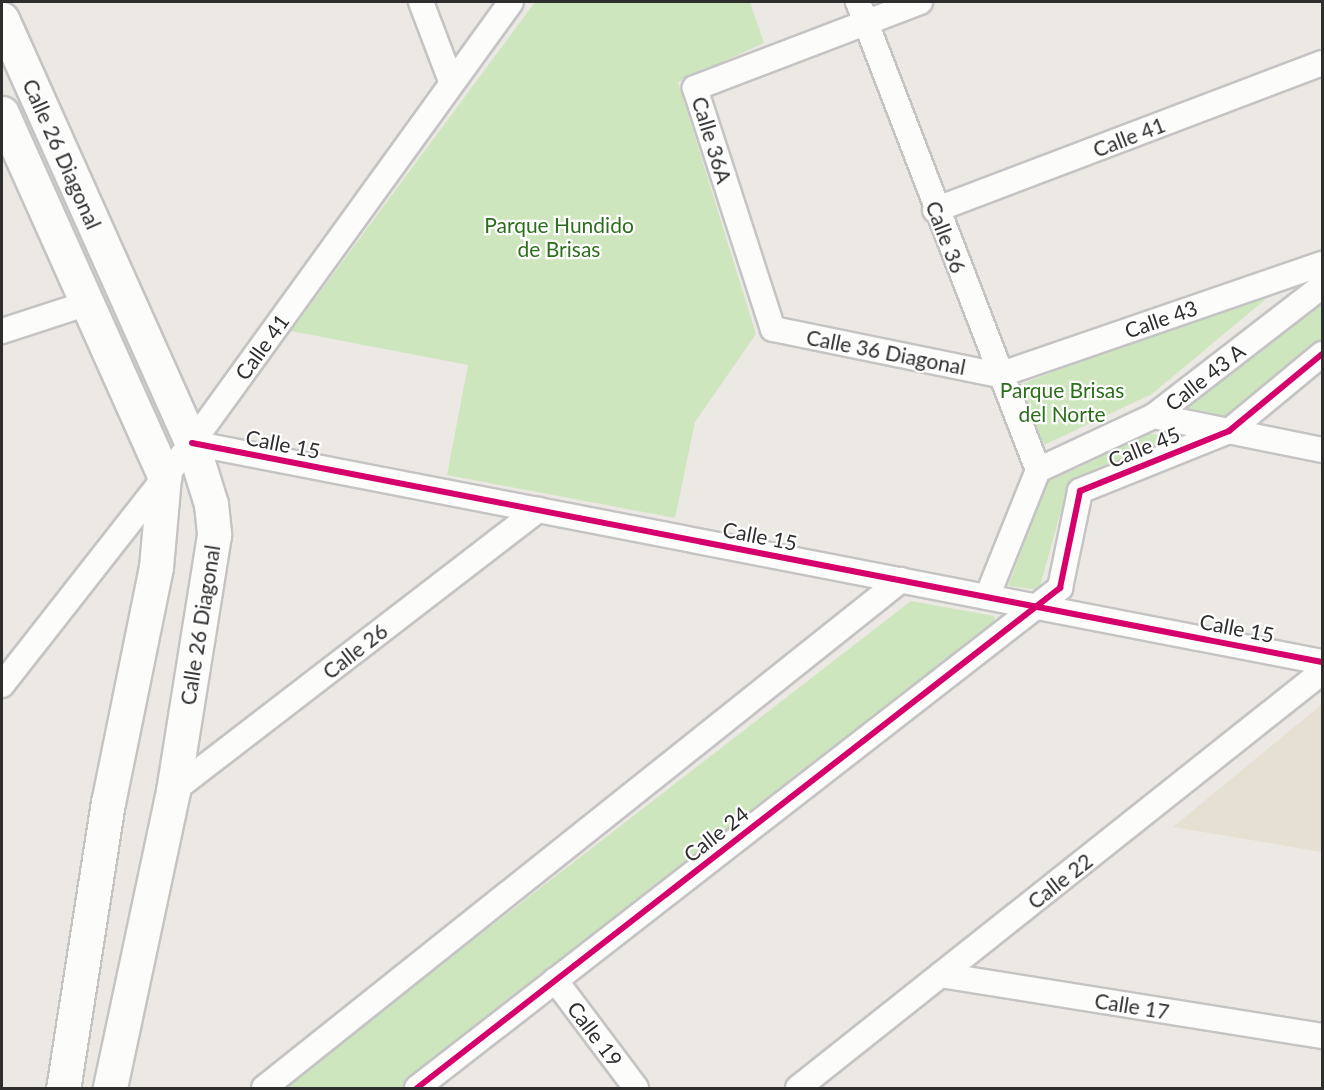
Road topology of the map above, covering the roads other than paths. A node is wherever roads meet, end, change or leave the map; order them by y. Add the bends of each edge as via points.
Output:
1 (421, 2) edge
2 (511, 2) edge
3 (920, 2) edge
4 (861, 12) edge
5 (2, 19) edge
6 (1323, 63) edge
7 (451, 81) junction
8 (2, 113) edge
9 (935, 210) junction
10 (1323, 264) edge
11 (1323, 286) edge
12 (85, 304) junction
13 (773, 329) joint
14 (2, 331) edge
15 (1323, 354) edge
16 (999, 375) junction
17 (1154, 416) junction
18 (1229, 431) junction
19 (192, 443) junction
20 (1323, 450) edge
21 (1038, 470) junction
22 (164, 476) junction
23 (538, 510) junction
24 (901, 580) junction
25 (987, 597) junction
26 (1035, 606) junction
27 (1323, 662) edge
28 (1323, 672) edge
29 (2, 685) edge
30 (173, 791) junction
31 (941, 975) junction
32 (555, 980) junction
33 (1323, 1036) edge
34 (63, 1089) edge
35 (110, 1089) edge
36 (264, 1089) edge
37 (417, 1089) edge
38 (636, 1089) edge
39 (798, 1089) edge

1 - 7 street
2 - 7 street, Calle 41
3 - 4 street
4 - 9 street, Calle 36
4 - 13 street, Calle 36A via 695,88
5 - 19 street, Calle 26 Diagonal
6 - 9 street, Calle 41
7 - 19 street, Calle 41
8 - 12 street, Calle 26 Diagonal
9 - 16 street, Calle 36
10 - 16 street, Calle 43
11 - 17 street, Calle 43 A
12 - 14 street
12 - 22 street, Calle 26 Diagonal
13 - 16 street, Calle 36 Diagonal
15 - 18 street, Calle 45
16 - 21 street, Calle 36
17 - 18 street
17 - 21 street, Calle 43 A
18 - 20 street
18 - 26 street, Calle 45 via 1080,491 1060,588
19 - 22 street, Calle 41
19 - 23 street, Calle 15
19 - 30 street, Calle 26 Diagonal via 211,504 214,535
21 - 25 street
22 - 29 street, Calle 41
22 - 34 street, Calle 26 Diagonal via 156,567 108,802
23 - 24 street, Calle 15
23 - 30 street, Calle 26
24 - 25 street, Calle 15
24 - 36 street
25 - 26 street, Calle 15
26 - 27 street, Calle 15
26 - 32 street, Calle 24
28 - 31 street, Calle 22
30 - 35 street, Calle 26 Diagonal
31 - 33 street, Calle 17
31 - 39 street, Calle 22
32 - 37 street, Calle 24
32 - 38 street, Calle 19

